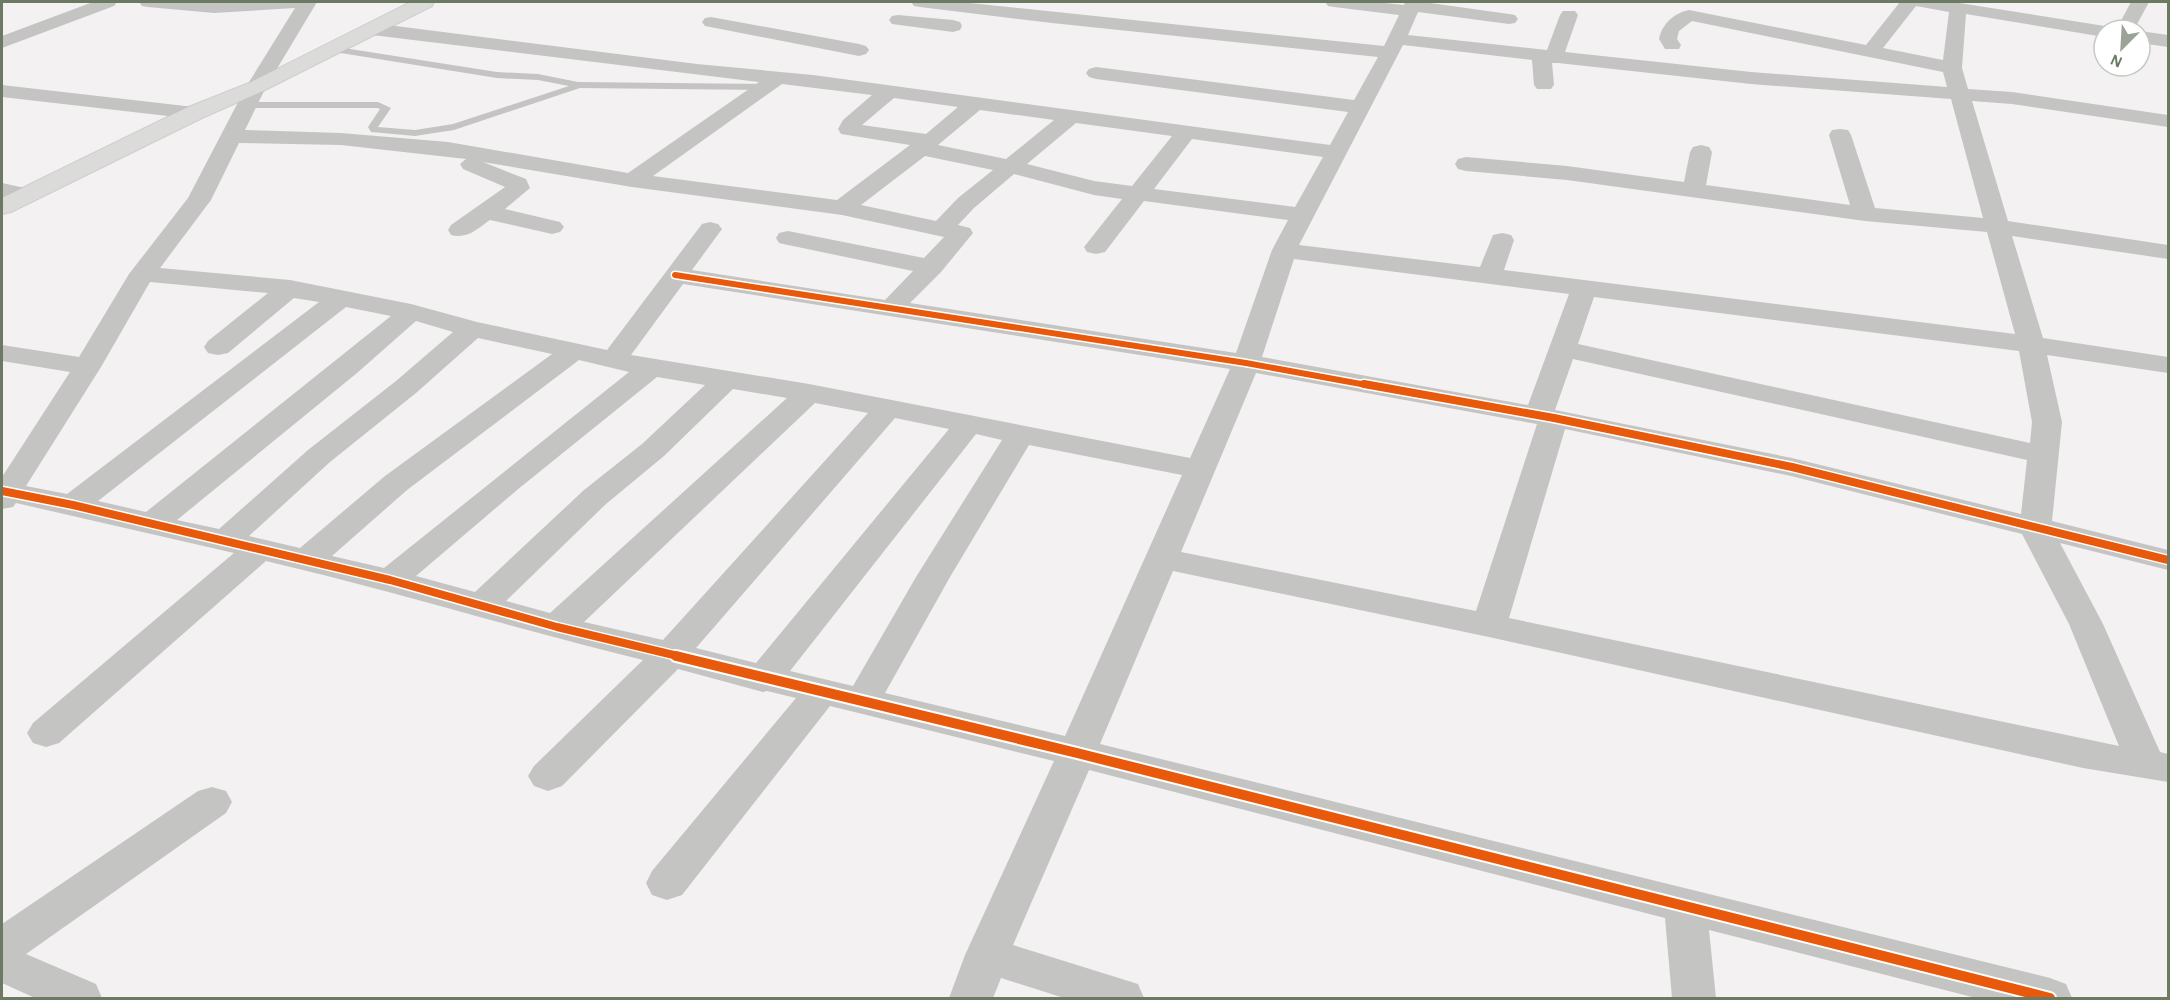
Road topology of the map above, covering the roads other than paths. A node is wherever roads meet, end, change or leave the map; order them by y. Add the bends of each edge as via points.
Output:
1 (108, 2) edge
2 (148, 2) edge
3 (306, 2) edge
4 (425, 2) edge
5 (920, 2) edge
6 (1334, 2) edge
7 (1909, 2) edge
8 (1922, 2) edge
9 (2140, 2) edge
10 (1412, 6) edge
11 (1689, 8) edge
12 (1958, 8) junction
13 (1569, 15) dead end
14 (1052, 18) junction
15 (2131, 18) edge
16 (1509, 19) dead end
17 (898, 20) junction
18 (711, 22) dead end
19 (372, 28) junction
20 (975, 28) dead end
21 (2092, 29) edge
22 (1029, 34) dead end
23 (2152, 39) edge
24 (2169, 41) edge
25 (2, 42) edge
26 (1672, 45) dead end
27 (1393, 46) junction
28 (331, 50) junction
29 (859, 50) junction
30 (1870, 52) junction
31 (1547, 57) junction
32 (1952, 68) junction
33 (1096, 73) dead end
34 (813, 81) junction
35 (772, 82) junction
36 (578, 85) junction
37 (1544, 85) dead end
38 (2, 91) edge
39 (890, 91) junction
40 (1959, 94) junction
41 (252, 96) junction
42 (975, 103) junction
43 (1360, 107) junction
44 (194, 113) junction
45 (1070, 117) junction
46 (2168, 122) edge
47 (1186, 133) junction
48 (1840, 135) dead end
49 (232, 136) junction
50 (924, 145) junction
51 (448, 149) junction
52 (1336, 152) junction
53 (1701, 152) dead end
54 (1466, 164) dead end
55 (1012, 166) junction
56 (632, 180) junction
57 (2, 190) edge
58 (1694, 191) junction
59 (1138, 193) junction
60 (26, 195) junction
61 (2, 207) edge
62 (842, 207) junction
63 (486, 212) junction
64 (1303, 214) junction
65 (1865, 214) junction
66 (1996, 226) junction
67 (552, 227) dead end
68 (942, 228) junction
69 (460, 230) dead end
70 (710, 230) dead end
71 (788, 238) dead end
72 (1502, 240) dead end
73 (1096, 246) dead end
74 (1284, 250) junction
75 (2169, 252) edge
76 (932, 267) junction
77 (142, 274) junction
78 (675, 274) junction
79 (1489, 277) junction
80 (290, 288) junction
81 (1584, 289) junction
82 (342, 298) junction
83 (892, 308) junction
84 (411, 312) junction
85 (473, 329) junction
86 (2031, 344) junction
87 (218, 347) dead end
88 (1563, 349) junction
89 (574, 351) junction
90 (2, 353) edge
91 (614, 359) junction
92 (1246, 363) junction
93 (2169, 365) edge
94 (87, 367) junction
95 (651, 368) junction
96 (726, 381) junction
97 (809, 393) junction
98 (888, 408) junction
99 (1547, 416) junction
100 (970, 423) junction
101 (1021, 433) junction
102 (2044, 455) junction
103 (1199, 469) junction
104 (3, 494) edge
105 (73, 505) junction
106 (152, 524) junction
107 (2035, 527) junction
108 (243, 545) junction
109 (1161, 558) junction
110 (307, 560) junction
111 (2169, 560) edge
112 (390, 580) junction
113 (482, 605) junction
114 (1489, 625) junction
115 (557, 627) junction
116 (670, 656) junction
117 (763, 679) junction
118 (821, 692) junction
119 (862, 702) junction
120 (46, 734) dead end
121 (1077, 753) junction
122 (2157, 767) edge
123 (548, 776) dead end
124 (212, 802) dead end
125 (667, 883) dead end
126 (1685, 908) junction
127 (2, 947) edge
128 (987, 955) junction
129 (2, 963) edge
130 (80, 999) edge
131 (971, 999) edge
132 (1122, 999) edge
133 (1694, 999) edge
134 (2050, 999) edge

1 - 25 street
2 - 3 street via 231,8
3 - 41 street
4 - 19 street
5 - 14 street
5 - 17 street
6 - 10 street
7 - 30 street
8 - 12 street
9 - 15 street
10 - 16 street
10 - 27 street
11 - 26 street via 1670,30 1668,39
11 - 30 street
12 - 21 street
12 - 32 street
13 - 31 street
14 - 22 street via 1044,30
14 - 27 street
17 - 20 street
17 - 29 street
18 - 29 street
19 - 28 street
19 - 35 street
23 - 24 street
27 - 31 street
27 - 43 street
28 - 36 lane
28 - 41 street
29 - 34 street
30 - 32 street
31 - 37 street
31 - 40 street
32 - 40 street
33 - 43 street
34 - 35 street
34 - 39 street
35 - 36 lane
35 - 56 street
36 - 41 lane via 566,93 429,133 375,130 384,106
38 - 44 street
39 - 42 street
39 - 50 street via 849,129
40 - 46 street via 2045,102
40 - 66 street
41 - 44 street
41 - 49 street
42 - 45 street
42 - 50 street
43 - 52 street
44 - 60 street
45 - 47 street
45 - 55 street
47 - 52 street
47 - 59 street
48 - 65 street
49 - 51 street via 340,139
49 - 77 street via 199,200
50 - 55 street
50 - 62 street
51 - 56 street
51 - 63 street via 486,172 518,184 519,188
52 - 64 street
53 - 58 street
54 - 58 street
55 - 59 street via 1065,182
55 - 68 street
56 - 62 street
57 - 60 street
58 - 65 street
59 - 64 street
59 - 73 street
60 - 61 street
62 - 68 street
63 - 67 street
63 - 69 street
64 - 74 street
65 - 66 street
66 - 75 street
66 - 86 street
68 - 76 street via 961,233
70 - 78 street
71 - 76 street
72 - 79 street
74 - 79 street
74 - 92 street
76 - 83 street
77 - 80 street
77 - 94 street
78 - 83 street
78 - 91 street
79 - 81 street
80 - 82 street
80 - 87 street
81 - 86 street
81 - 88 street
82 - 84 street
82 - 105 street
83 - 92 street
84 - 85 street
84 - 106 street
85 - 89 street
85 - 108 street via 319,456
86 - 93 street
86 - 102 street via 2047,422
88 - 99 street
88 - 102 street
89 - 91 street
89 - 110 street via 396,483
90 - 94 street
91 - 95 street
92 - 99 street
92 - 103 street
94 - 104 street
95 - 96 street
95 - 112 street
96 - 97 street
96 - 113 street via 653,450 595,497
97 - 98 street
97 - 115 street
98 - 100 street
98 - 116 street
99 - 107 street via 1792,467
99 - 114 street
100 - 101 street
100 - 117 street
101 - 103 street
101 - 119 street
102 - 107 street
103 - 109 street
104 - 105 street
105 - 106 street
106 - 108 street
107 - 111 street
107 - 122 street
108 - 110 street
108 - 120 street
109 - 114 street
109 - 121 street
110 - 112 street
112 - 113 street
113 - 115 street
114 - 122 street
115 - 116 street
116 - 117 street
116 - 123 street
117 - 118 street
118 - 119 street
118 - 125 street
119 - 121 street
121 - 126 street
121 - 128 street
124 - 127 street
126 - 133 street
126 - 134 street
128 - 131 street
128 - 132 street
129 - 130 street

